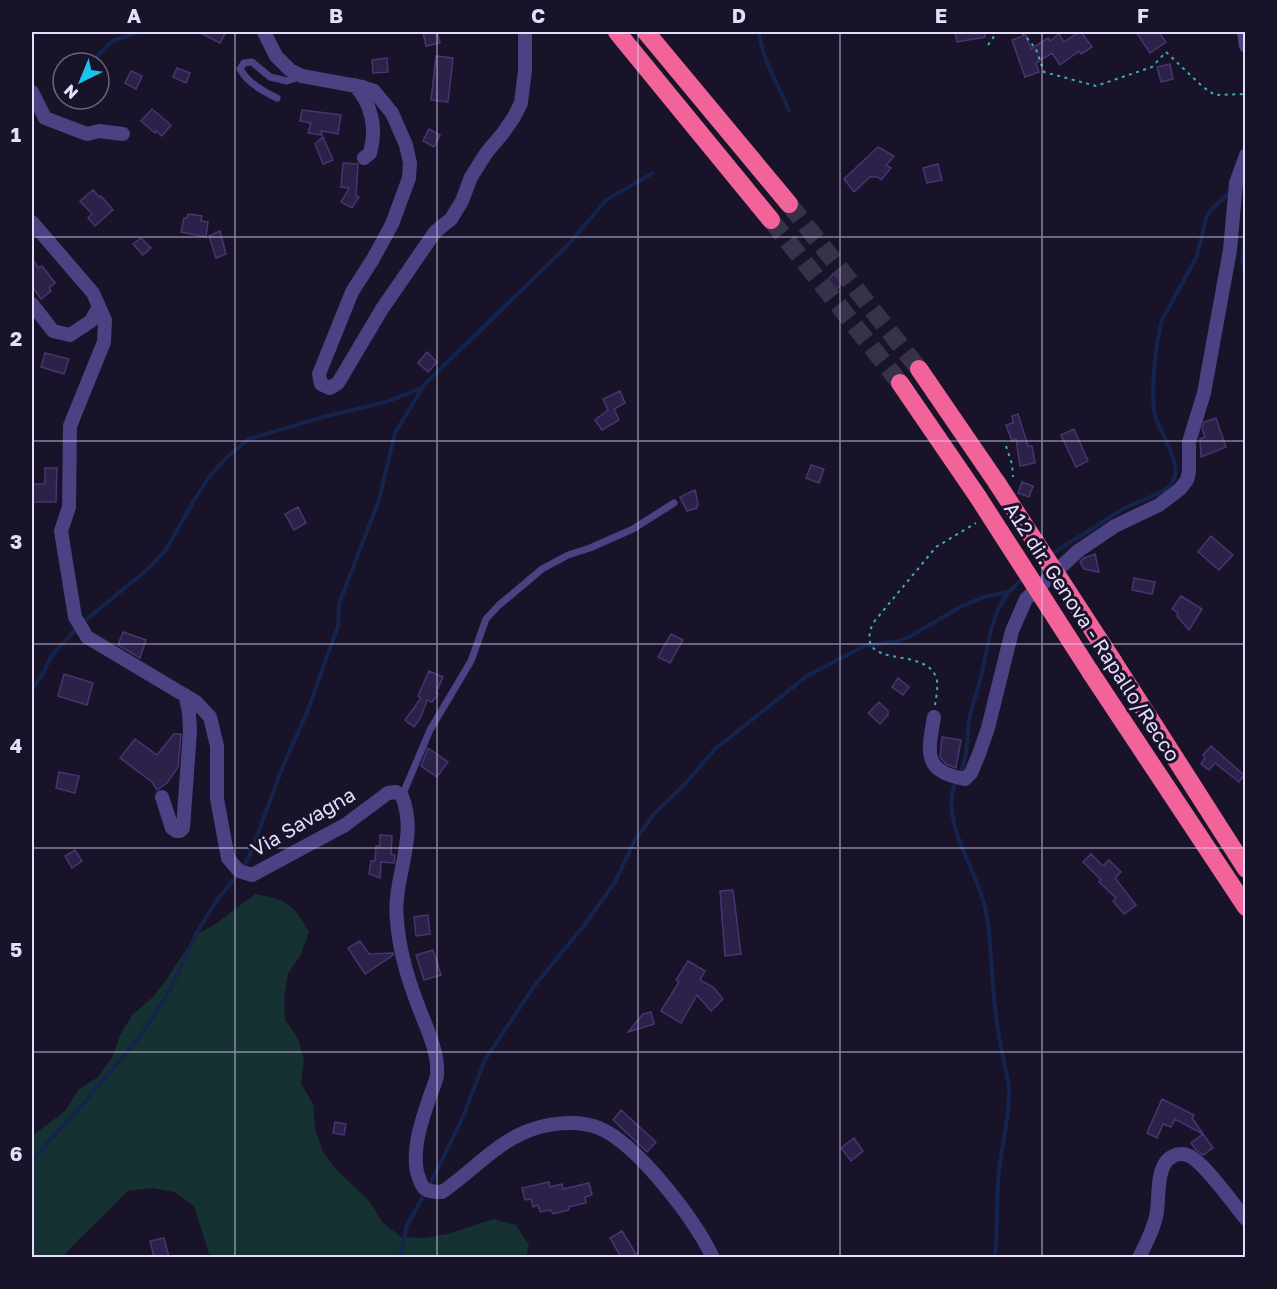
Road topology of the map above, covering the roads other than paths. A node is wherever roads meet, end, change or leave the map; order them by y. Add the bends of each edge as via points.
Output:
1 (264, 32) edge
2 (525, 32) edge
3 (617, 32) edge
4 (646, 32) edge
5 (1244, 32) edge
6 (1245, 46) edge
7 (302, 76) junction
8 (354, 85) junction
9 (32, 92) edge
10 (277, 98) dead end
11 (123, 134) dead end
12 (1245, 156) edge
13 (364, 158) dead end
14 (789, 204) tunnel mouth
15 (771, 220) tunnel mouth
16 (32, 222) edge
17 (32, 304) edge
18 (99, 307) junction
19 (919, 369) tunnel mouth
20 (900, 383) tunnel mouth
21 (674, 502) dead end
22 (185, 695) junction
23 (934, 717) road end
24 (402, 796) junction
25 (162, 797) dead end
26 (1245, 869) edge
27 (1245, 907) edge
28 (1245, 1219) edge
29 (712, 1257) edge
30 (1139, 1257) edge

1 - 7 street via 276,56
2 - 8 street via 521,103 514,117 471,177 451,219 435,232 382,309 338,383 326,387 319,374 339,322 352,291 392,224 409,178 406,145 392,113 374,91
3 - 15 highway
4 - 14 highway
5 - 6 street
7 - 8 street
7 - 10 lane via 287,81 270,77 252,62 244,63 240,69 243,74
8 - 13 street via 368,103 373,131 370,153
9 - 11 street via 45,118 87,134
12 - 23 street via 1236,183 1230,250 1204,393 1189,442 1186,480 1159,505 1115,526 1078,551 1026,599 1012,631 980,754 966,779 937,769 930,759
16 - 18 street, Via Savagna via 93,293
17 - 18 street via 53,331 70,335 91,321
18 - 22 street, Via Savagna via 105,320 104,342 70,426 69,507 61,531 75,617 87,637
19 - 26 highway, bridge via 1005,481
20 - 27 highway, A12 dir. Genova - Rapallo/Recco, bridge
21 - 24 lane via 633,529 542,569 498,606 486,619 471,661 430,730
22 - 24 street, Via Savagna via 210,717 218,746 217,799 228,858 239,871 252,875 345,825 388,794 396,792
22 - 25 street via 190,731 180,831 172,828
24 - 29 street via 409,818 408,840 396,919 402,954 431,1041 437,1075 416,1147 416,1166 424,1188 442,1192 521,1134 539,1127 584,1124 608,1132 650,1169 676,1199
28 - 30 street via 1204,1167 1188,1155 1170,1157 1164,1165 1157,1213

